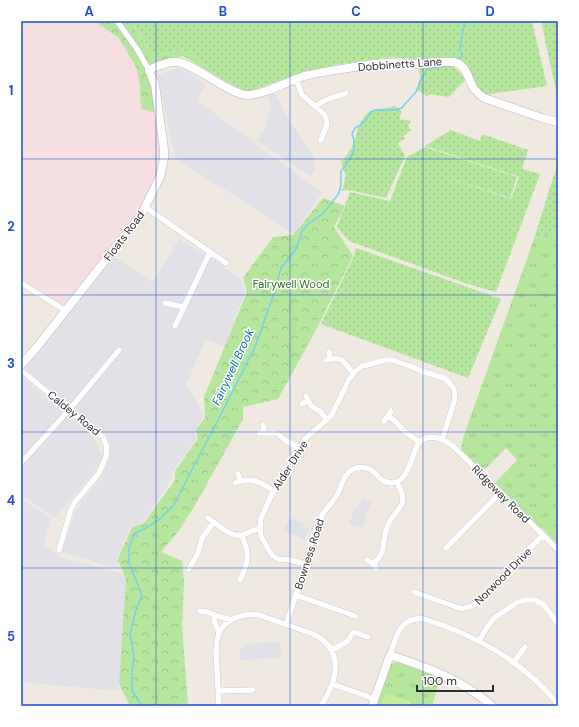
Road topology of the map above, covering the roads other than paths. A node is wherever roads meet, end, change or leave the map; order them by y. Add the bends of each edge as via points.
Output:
1 (118, 21) edge
2 (149, 70) junction
3 (296, 79) junction
4 (346, 94) dead end
5 (316, 107) junction
6 (558, 122) edge
7 (321, 140) dead end
8 (145, 207) junction
9 (210, 252) junction
10 (226, 263) dead end
11 (21, 283) edge
12 (165, 303) dead end
13 (184, 307) junction
14 (66, 311) junction
15 (175, 326) dead end
16 (119, 350) dead end
17 (329, 352) dead end
18 (21, 365) edge
19 (21, 370) edge
20 (353, 373) junction
21 (302, 404) dead end
22 (69, 410) junction
23 (388, 416) dead end
24 (327, 420) junction
25 (263, 425) dead end
26 (442, 440) junction
27 (419, 442) junction
28 (299, 448) junction
29 (21, 463) edge
30 (238, 474) dead end
31 (397, 482) junction
32 (274, 491) junction
33 (500, 493) junction
34 (208, 518) dead end
35 (214, 522) junction
36 (260, 529) junction
37 (242, 535) junction
38 (543, 536) junction
39 (446, 548) dead end
40 (59, 550) dead end
41 (558, 550) edge
42 (367, 560) dead end
43 (305, 564) junction
44 (189, 569) dead end
45 (240, 580) dead end
46 (414, 592) dead end
47 (296, 595) junction
48 (200, 612) dead end
49 (215, 615) junction
50 (355, 616) dead end
51 (232, 620) junction
52 (286, 624) junction
53 (558, 624) edge
54 (219, 633) junction
55 (368, 637) dead end
56 (479, 641) junction
57 (525, 647) dead end
58 (332, 650) junction
59 (390, 655) junction
60 (514, 662) junction
61 (332, 684) junction
62 (253, 690) dead end
63 (218, 691) junction
64 (373, 702) edge
65 (558, 704) edge
66 (219, 706) edge
67 (321, 706) edge
68 (492, 706) edge

1 - 2 street, Floats Road
2 - 3 street, Dobbinetts Lane via 177,62 238,93 247,95 269,90
2 - 8 street, Floats Road via 155,85 164,159 160,177
3 - 5 street via 302,95
3 - 6 street, Dobbinetts Lane via 315,73 370,65 448,61 464,68 473,87 484,98
4 - 5 street via 322,102
5 - 7 street via 323,113 327,124
8 - 9 street
8 - 14 street, Floats Road
9 - 10 street
9 - 13 street
11 - 14 street
12 - 13 street
13 - 15 street
14 - 18 street, Floats Road
16 - 22 street
17 - 20 street via 328,359 341,359
19 - 22 street, Caldey Road
20 - 24 street, Alder Drive via 334,412
20 - 26 street via 367,364 392,360 444,378 456,395
21 - 24 street via 307,398 312,407 320,411
22 - 29 street
22 - 40 street, Caldey Road via 103,437 107,447 99,473 71,509
23 - 27 street
24 - 28 street, Alder Drive via 308,436
25 - 28 street via 262,433 277,433
26 - 27 street via 429,437
26 - 33 street, Ridgeway Road via 454,447
27 - 31 street via 404,475
28 - 32 street, Alder Drive
30 - 32 street via 237,482 250,480 264,484
31 - 42 street via 402,504 388,525 382,555 374,566
31 - 43 street, Bowness Road via 385,481 364,468 355,468 349,472 337,495 318,521
32 - 36 street, Alder Drive
33 - 38 street, Ridgeway Road
33 - 39 street
34 - 35 street
35 - 37 street via 231,533
35 - 44 street via 202,538 198,553 190,562
36 - 37 street
36 - 43 street via 262,538 273,556
37 - 45 street via 247,553 246,571
38 - 41 street, Ridgeway Road
38 - 46 street, Norwood Drive via 471,607 455,607
43 - 47 street, Bowness Road
47 - 50 street
47 - 52 street, Bowness Road
48 - 49 street
49 - 51 street
49 - 54 street via 214,620
51 - 52 street via 256,614
51 - 54 street
52 - 58 street via 318,636
53 - 56 street via 544,605 535,600 525,600 494,618
54 - 63 street via 216,645
55 - 58 street via 353,632 348,641
56 - 59 street via 429,620 417,619 407,622 401,628
56 - 60 street
57 - 60 street
58 - 61 street via 336,665
59 - 64 street
59 - 68 street via 443,675 471,690
60 - 65 street via 538,682
61 - 64 street
61 - 67 street
62 - 63 street
63 - 66 street

